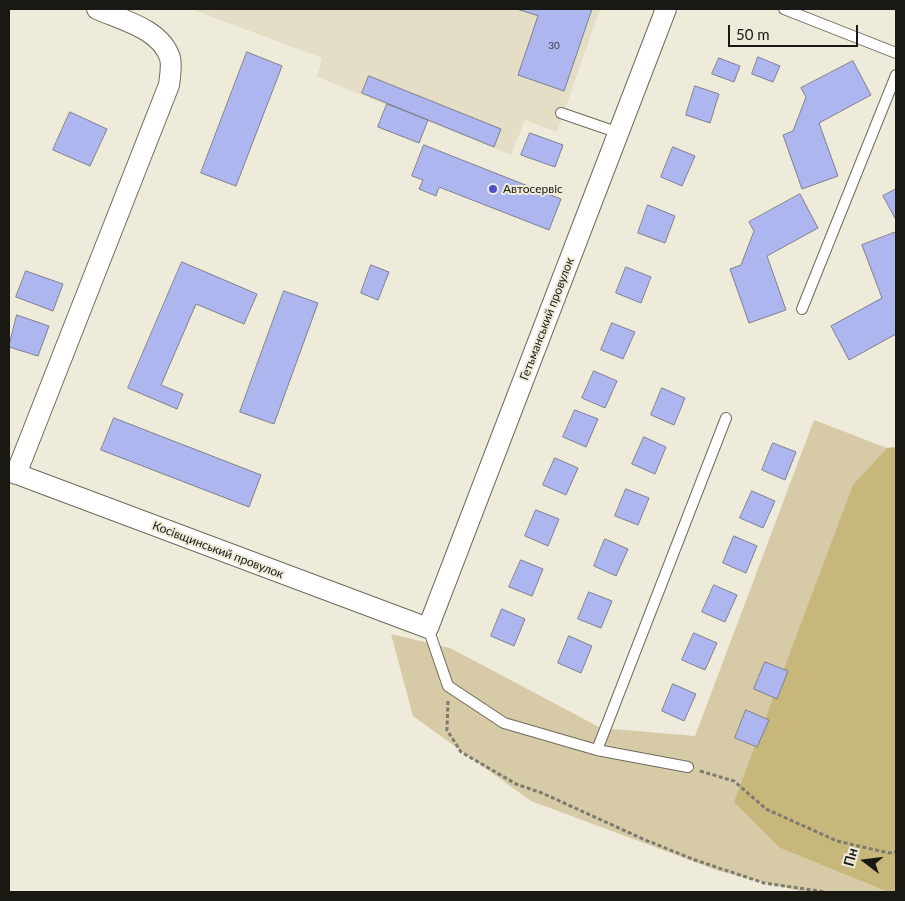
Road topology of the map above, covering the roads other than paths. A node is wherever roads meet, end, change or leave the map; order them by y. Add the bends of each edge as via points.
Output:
1 (97, 9) edge
2 (666, 9) edge
3 (784, 9) edge
4 (896, 53) edge
5 (896, 75) edge
6 (561, 113) dead end
7 (619, 133) junction
8 (802, 309) dead end
9 (726, 418) dead end
10 (12, 473) edge
11 (428, 628) junction
12 (597, 750) junction
13 (688, 768) road end

1 - 10 street via 160,40 170,59 170,85
2 - 7 street, Гетьманський провулок
3 - 4 lane
5 - 8 lane
6 - 7 lane
7 - 11 street, Гетьманський провулок
9 - 12 lane
10 - 11 street, Косівщинський провулок
11 - 12 lane via 448,686 504,723
12 - 13 lane

